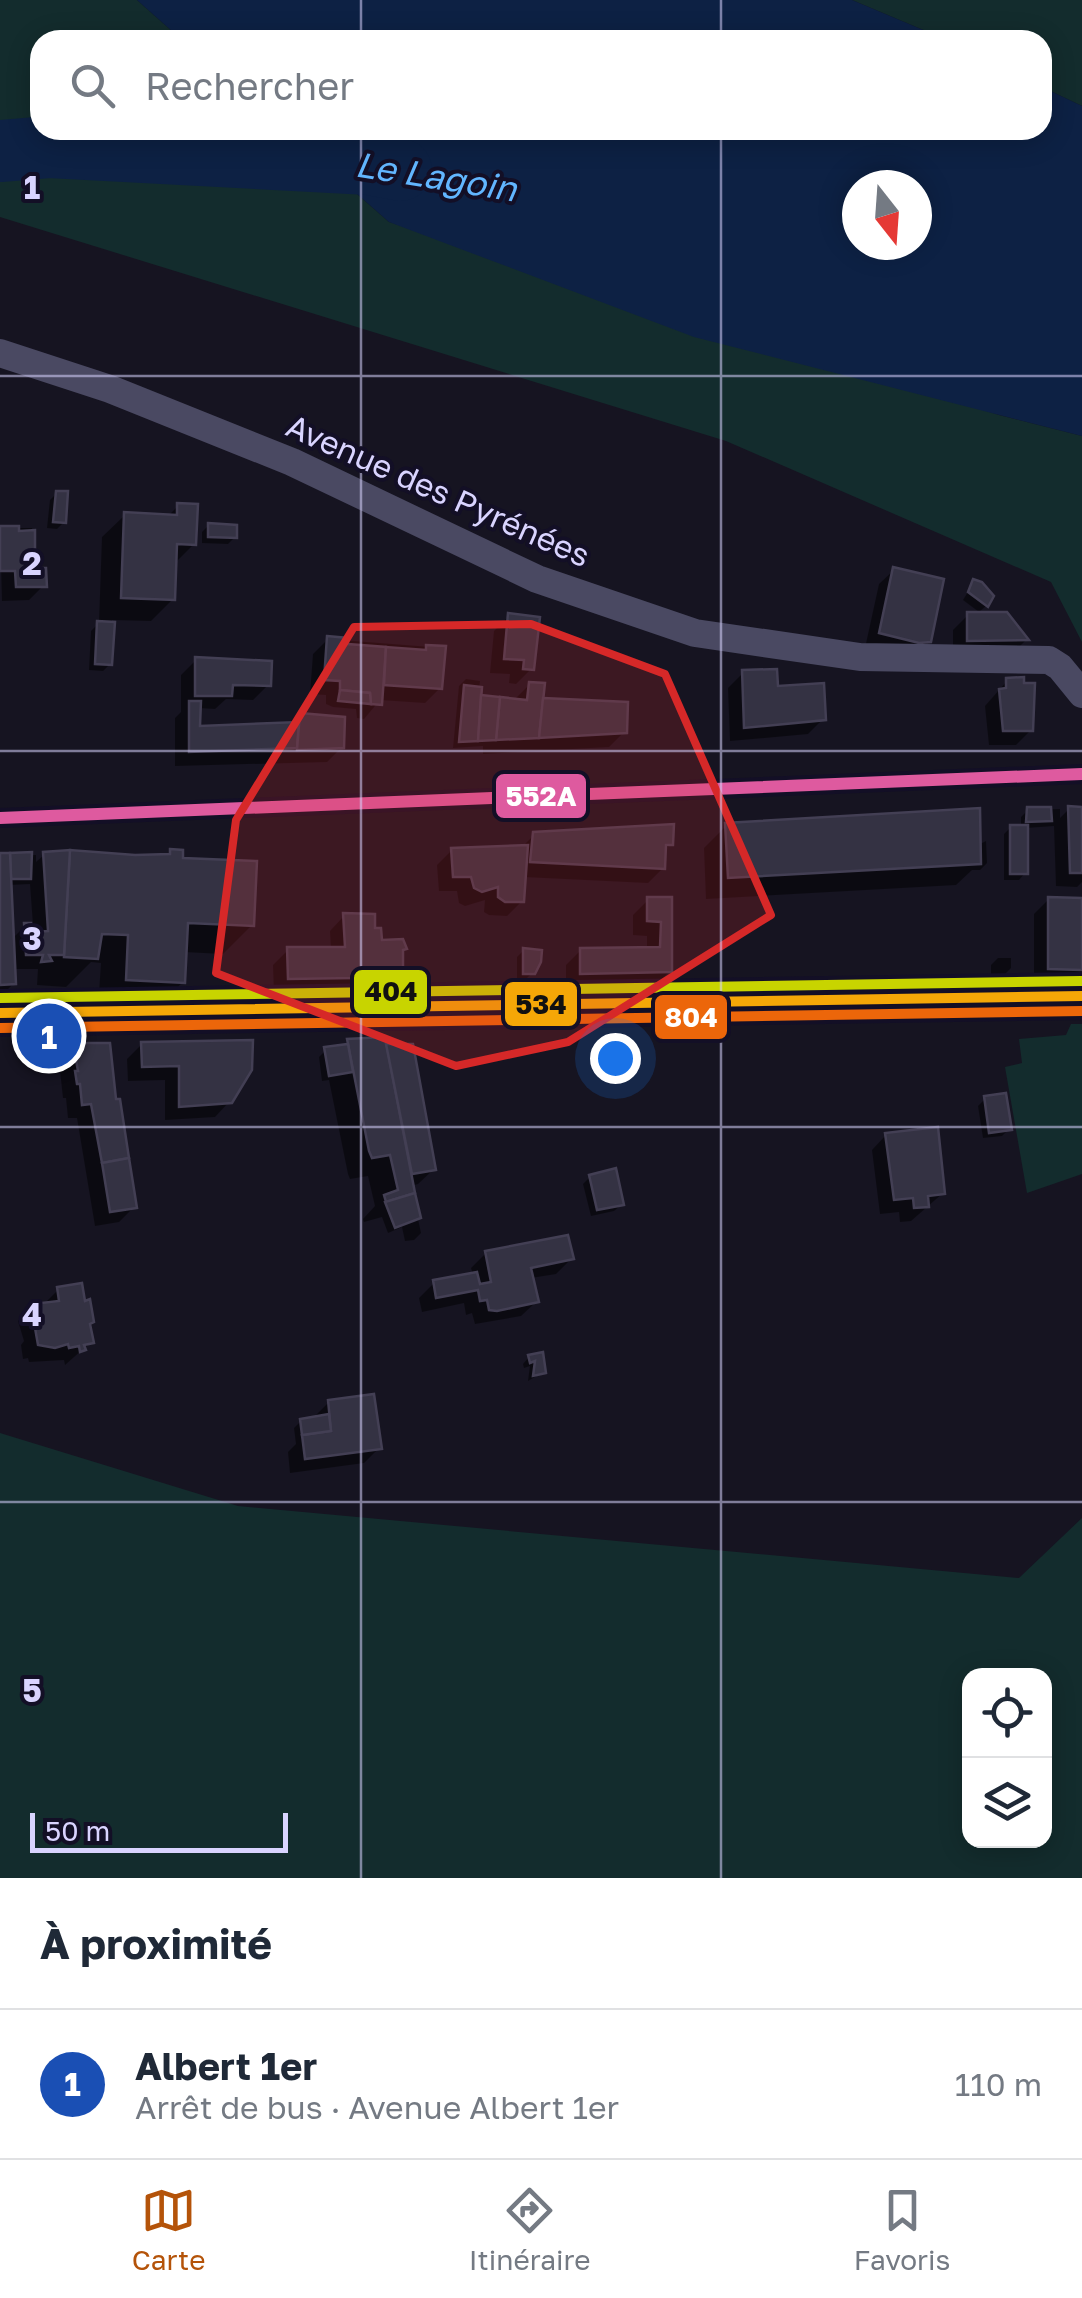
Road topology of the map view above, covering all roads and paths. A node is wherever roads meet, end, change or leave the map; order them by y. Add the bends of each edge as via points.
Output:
1 (0, 353) edge
2 (1082, 694) edge
3 (1082, 996) edge
4 (0, 1013) edge

1 - 2 street, Avenue des Pyrénées via 292,462 537,579 695,633 860,657 1049,660
3 - 4 main road

